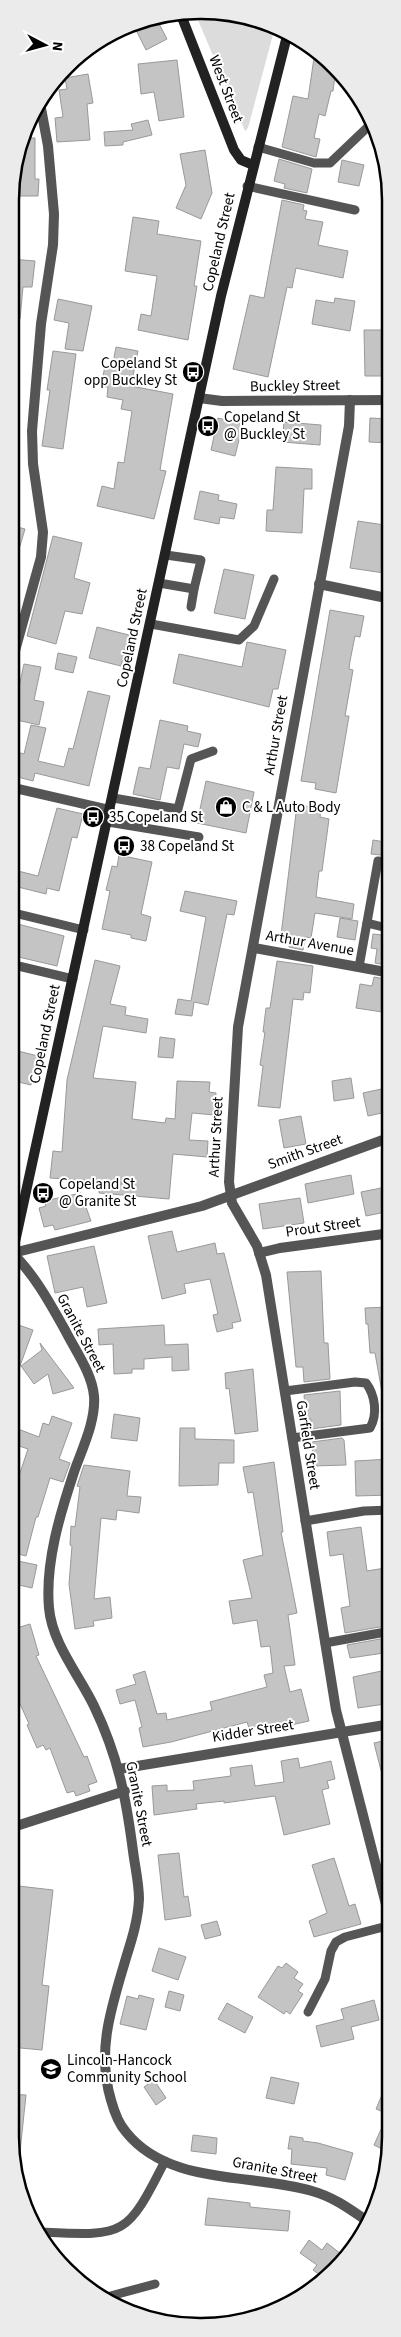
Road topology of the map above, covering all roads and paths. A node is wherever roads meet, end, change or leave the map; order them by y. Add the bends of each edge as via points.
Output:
1 (183, 20) edge
2 (286, 40) edge
3 (42, 112) edge
4 (367, 128) edge
5 (258, 147) junction
6 (253, 165) junction
7 (247, 186) junction
8 (355, 210) dead end
9 (200, 398) junction
10 (350, 400) junction
11 (382, 400) edge
12 (166, 555) junction
13 (274, 578) dead end
14 (159, 583) junction
15 (319, 584) junction
16 (194, 589) junction
17 (382, 597) edge
18 (191, 608) dead end
19 (151, 624) junction
20 (19, 636) edge
21 (213, 751) dead end
22 (19, 789) edge
23 (113, 798) junction
24 (110, 810) junction
25 (108, 822) junction
26 (200, 837) dead end
27 (382, 861) edge
28 (19, 914) edge
29 (367, 924) junction
30 (382, 927) edge
31 (84, 930) junction
32 (254, 948) junction
33 (19, 966) edge
34 (359, 967) junction
35 (382, 971) edge
36 (73, 979) junction
37 (382, 1140) edge
38 (230, 1196) junction
39 (19, 1221) edge
40 (382, 1234) edge
41 (19, 1250) edge
42 (260, 1253) junction
43 (19, 1262) edge
44 (284, 1391) junction
45 (292, 1438) junction
46 (382, 1510) edge
47 (305, 1521) junction
48 (382, 1633) edge
49 (325, 1643) junction
50 (382, 1725) edge
51 (341, 1732) junction
52 (119, 1769) junction
53 (125, 1791) junction
54 (19, 1825) edge
55 (382, 1889) edge
56 (382, 1927) edge
57 (308, 2012) dead end
58 (165, 2161) junction
59 (363, 2218) edge
60 (46, 2232) edge
61 (155, 2284) dead end
62 (112, 2295) edge

1 - 6 main road, West Street via 234,150 242,160
2 - 5 main road, Copeland Street
3 - 20 street via 54,214 32,431 33,464 43,532 41,557
4 - 5 lane via 330,163 314,163
5 - 6 main road, Copeland Street
6 - 7 main road, Copeland Street
7 - 8 lane
7 - 9 main road, Copeland Street
9 - 10 street, Buckley Street via 222,401
9 - 12 main road, Copeland Street
10 - 11 street, Buckley Street
10 - 15 street, Arthur Street via 349,426
12 - 14 main road, Copeland Street
12 - 16 lane via 200,560
13 - 19 lane via 254,626 239,640
14 - 16 lane
14 - 19 main road, Copeland Street
15 - 17 street
15 - 32 street, Arthur Street
16 - 18 lane
19 - 23 main road, Copeland Street
21 - 23 lane via 191,759 178,808
22 - 24 street
23 - 24 main road, Copeland Street
24 - 25 main road, Copeland Street
25 - 26 lane
25 - 31 main road, Copeland Street
27 - 29 lane via 378,861
28 - 31 lane
29 - 30 lane
29 - 34 lane
31 - 36 main road, Copeland Street
32 - 34 street, Arthur Avenue
32 - 38 street, Arthur Street via 235,1053
33 - 36 lane
34 - 35 street, Arthur Avenue
36 - 39 main road, Copeland Street
37 - 38 street, Smith Street
38 - 41 street via 175,1214
38 - 42 street, Garfield Street
40 - 42 street, Prout Street
42 - 44 street, Garfield Street
43 - 52 street, Granite Street via 57,1316 86,1371 94,1396 93,1414 57,1533 49,1605 56,1634 93,1705
44 - 45 street, Garfield Street
44 - 45 lane via 366,1382 371,1390 376,1418 370,1428
45 - 47 street, Garfield Street
46 - 47 lane
47 - 49 street, Garfield Street
48 - 49 lane
49 - 51 street, Garfield Street
50 - 51 street, Kidder Street
51 - 52 street, Kidder Street
51 - 55 street, Garfield Street
52 - 53 street, Granite Street
53 - 54 street
53 - 58 street, Granite Street via 139,1902 106,2027 106,2084 124,2131 144,2149
56 - 57 lane via 336,1942 325,1979
58 - 59 street, Granite Street via 193,2170 309,2190 341,2203
58 - 60 lane via 141,2208 122,2227 96,2234
61 - 62 lane

